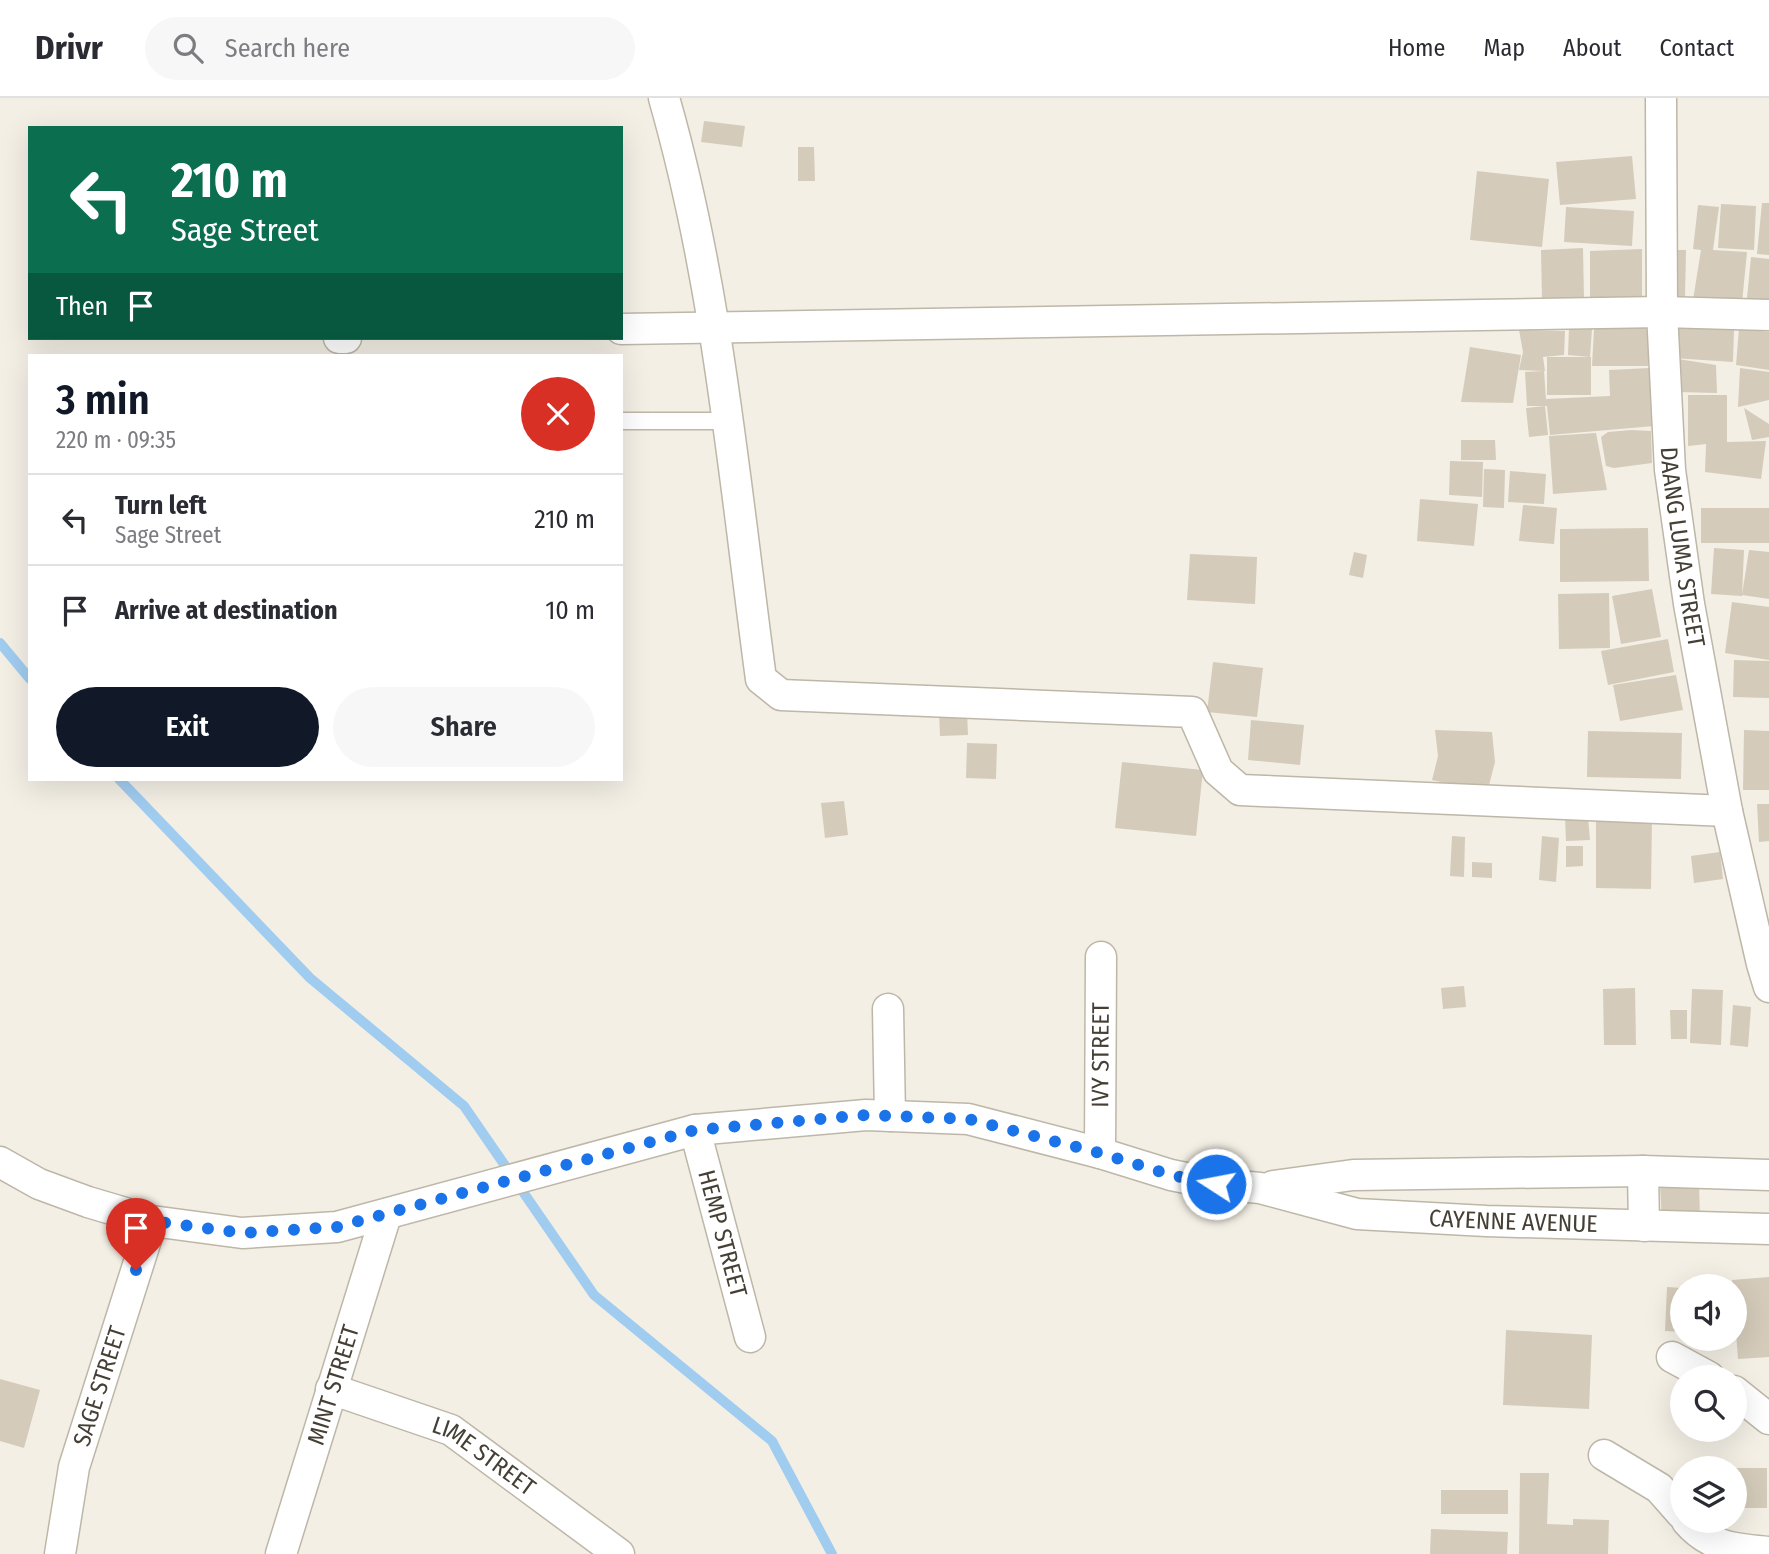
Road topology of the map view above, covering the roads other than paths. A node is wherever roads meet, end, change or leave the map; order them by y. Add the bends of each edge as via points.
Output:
1 (664, 98) edge
2 (1661, 98) edge
3 (1662, 312) junction
4 (1769, 315) edge
5 (713, 326) junction
6 (623, 329) edge
7 (623, 421) edge
8 (726, 421) junction
9 (1727, 811) junction
10 (1101, 957) dead end
11 (1769, 987) edge
12 (888, 1009) dead end
13 (890, 1116) junction
14 (695, 1130) junction
15 (1100, 1153) junction
16 (0, 1162) edge
17 (1643, 1171) junction
18 (1769, 1175) edge
19 (1260, 1188) junction
20 (386, 1215) junction
21 (152, 1221) junction
22 (1644, 1226) junction
23 (1769, 1229) edge
24 (750, 1337) dead end
25 (1672, 1357) dead end
26 (1687, 1365) edge
27 (331, 1389) junction
28 (1747, 1401) edge
29 (1769, 1419) edge
30 (1604, 1455) dead end
31 (1670, 1500) edge
32 (1697, 1533) edge
33 (1769, 1552) edge
34 (60, 1554) edge
35 (281, 1554) edge
36 (620, 1554) edge

1 - 5 street via 679,151
2 - 3 street, DAANG LUMA STREET
3 - 4 street
3 - 5 street
3 - 9 street, DAANG LUMA STREET via 1671,470 1689,604
5 - 6 street
5 - 8 street
7 - 8 lane
8 - 9 street via 761,679 781,695 1192,712 1218,771 1240,790
9 - 11 street, DAANG LUMA STREET
10 - 15 street, IVY STREET
12 - 13 street
13 - 14 street, CAYENNE AVENUE
13 - 15 street, CAYENNE AVENUE via 968,1119
14 - 20 street, CAYENNE AVENUE
14 - 24 street, HEMP STREET
15 - 19 street, CAYENNE AVENUE via 1171,1175
16 - 21 street, CAYENNE AVENUE via 39,1184
17 - 18 street, CAYENNE AVENUE
17 - 19 street, CAYENNE AVENUE via 1353,1175
17 - 22 street
19 - 22 street, CAYENNE AVENUE via 1357,1214
20 - 21 street, CAYENNE AVENUE via 337,1227 242,1233
20 - 27 street, MINT STREET
21 - 34 street, SAGE STREET via 74,1467
22 - 23 street, CAYENNE AVENUE
25 - 26 street
27 - 35 street, MINT STREET
27 - 36 street, LIME STREET via 451,1430
28 - 29 street
30 - 31 street via 1660,1488
32 - 33 street via 1731,1549

